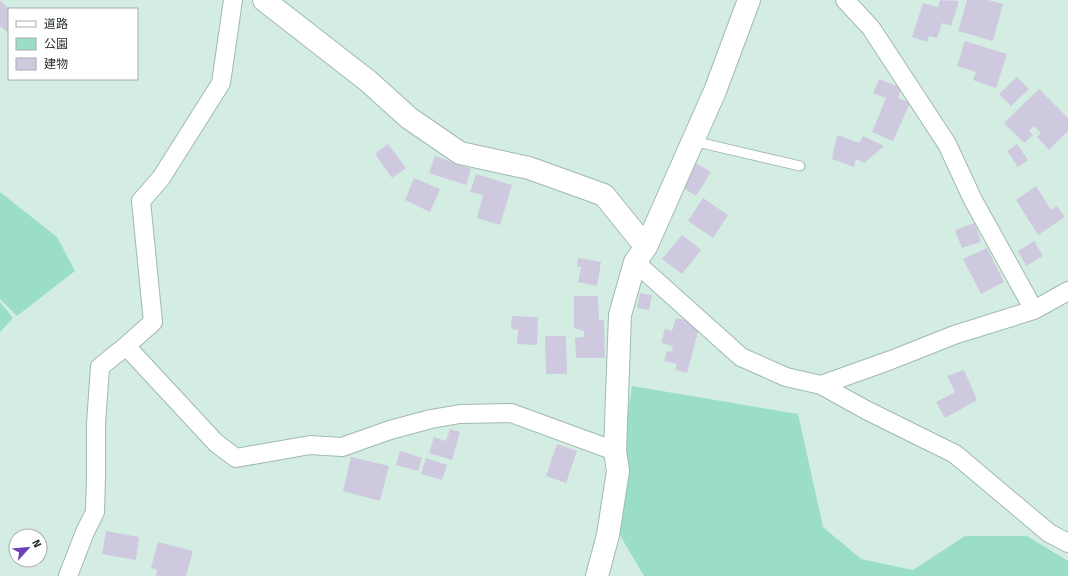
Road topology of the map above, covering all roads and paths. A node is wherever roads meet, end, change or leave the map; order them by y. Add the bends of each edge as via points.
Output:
1 (233, 0) edge
2 (264, 0) edge
3 (749, 0) edge
4 (845, 0) edge
5 (693, 141) junction
6 (800, 166) dead end
7 (640, 255) junction
8 (1068, 291) edge
9 (1034, 310) junction
10 (126, 346) junction
11 (821, 385) junction
12 (615, 451) junction
13 (1068, 544) edge
14 (68, 576) edge
15 (597, 576) edge

1 - 10 street via 222,83 161,178 141,201 153,322
2 - 7 street via 368,81 410,118 460,153 529,168 604,196
3 - 5 street
4 - 9 street via 871,28 947,144 973,200
5 - 6 lane
5 - 7 street
7 - 11 street via 741,357 786,377
7 - 12 street via 620,315
8 - 9 street
9 - 11 street via 954,335
10 - 12 street via 216,443 236,458 310,445 342,447 390,430 460,414 511,413
10 - 14 street via 100,367 94,512
11 - 13 street via 955,454 1049,533
12 - 15 street via 618,471 608,536

